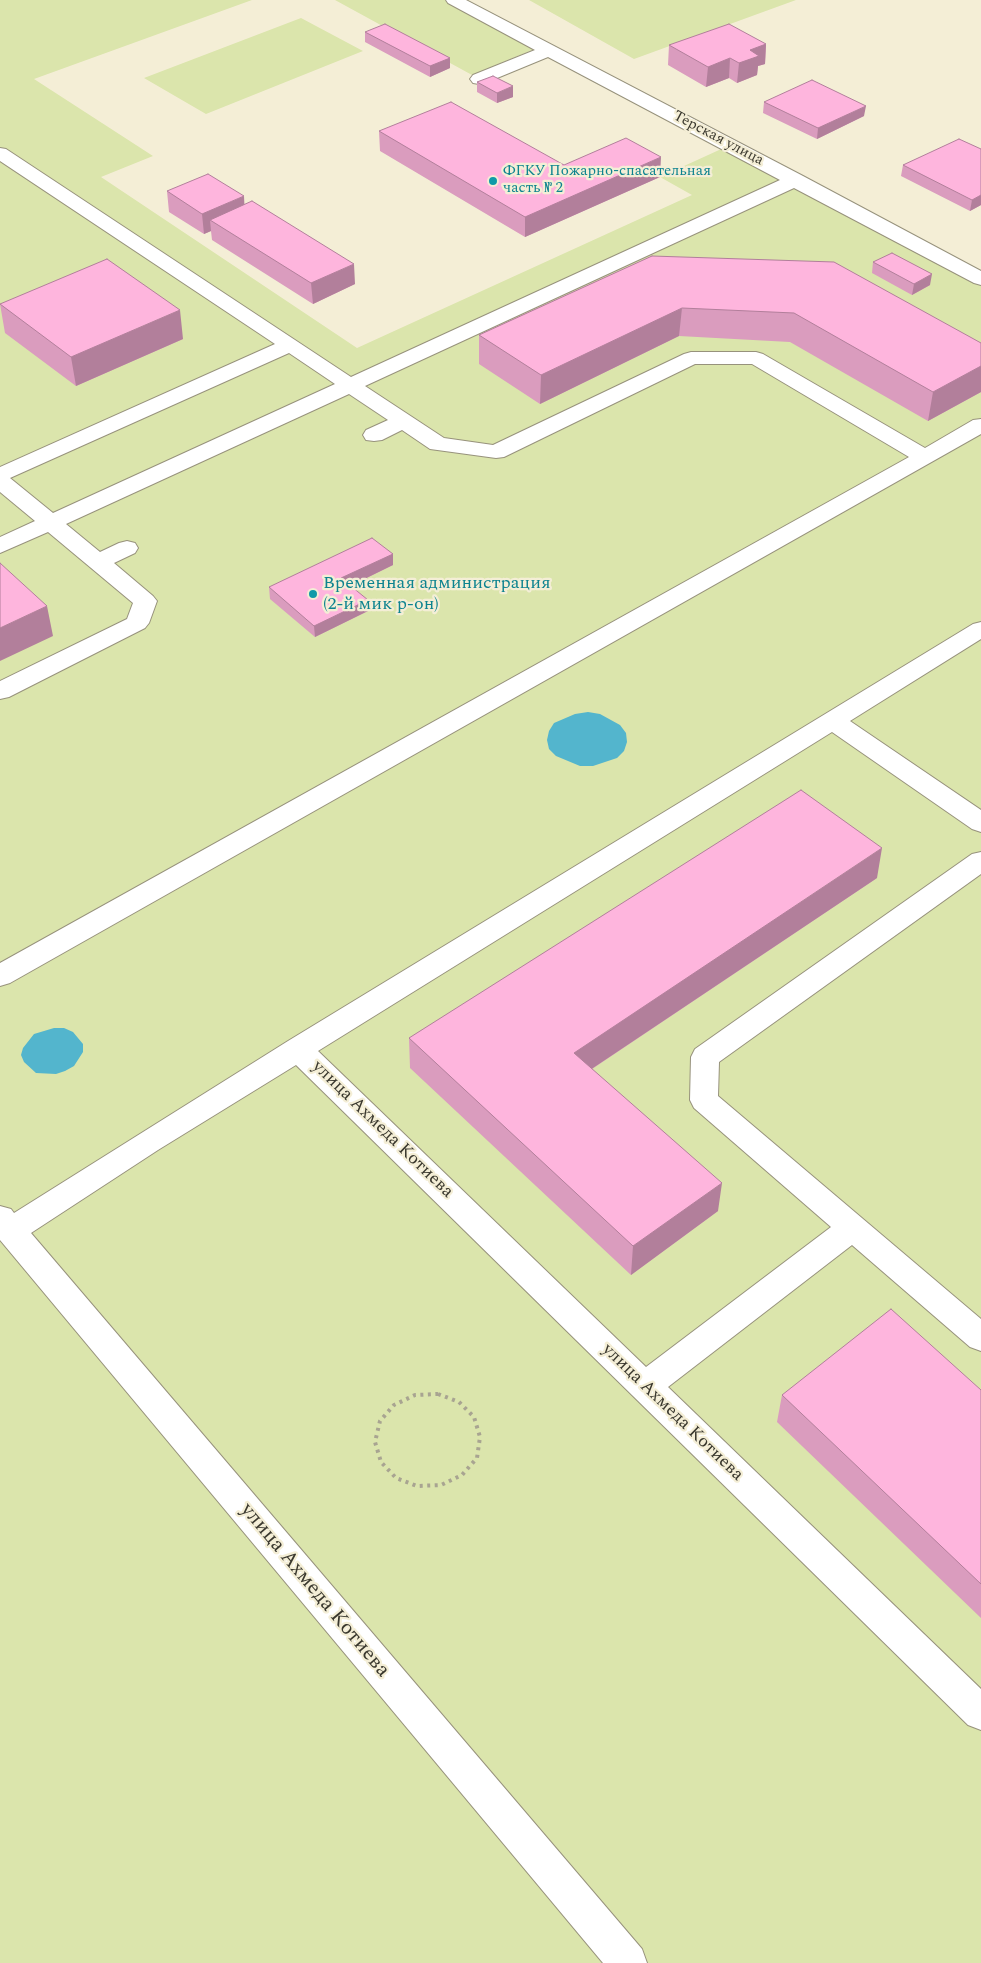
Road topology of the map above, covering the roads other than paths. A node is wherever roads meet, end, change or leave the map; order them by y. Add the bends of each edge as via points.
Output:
1 (454, 0) edge
2 (550, 50) junction
3 (479, 79) edge
4 (0, 153) edge
5 (796, 180) junction
6 (981, 279) edge
7 (290, 345) junction
8 (350, 385) junction
9 (403, 421) junction
10 (981, 425) edge
11 (374, 435) dead end
12 (925, 457) junction
13 (0, 475) edge
14 (0, 481) edge
15 (50, 522) junction
16 (0, 546) edge
17 (127, 548) dead end
18 (98, 562) junction
19 (981, 629) edge
20 (0, 691) edge
21 (834, 721) junction
22 (981, 824) edge
23 (981, 861) edge
24 (0, 976) edge
25 (298, 1050) junction
26 (5, 1225) edge
27 (853, 1228) junction
28 (981, 1338) edge
29 (645, 1386) junction
30 (981, 1713) edge
31 (628, 1963) edge

1 - 2 street, Терская улица
2 - 3 street
2 - 5 street, Терская улица
4 - 7 street
5 - 6 street, Терская улица
5 - 8 street
7 - 8 street
7 - 13 street
8 - 9 street
8 - 15 street
9 - 11 street
9 - 12 street via 438,444 496,452 691,358 756,358
10 - 12 street
12 - 24 street
14 - 15 street
15 - 16 street
15 - 18 street
17 - 18 street
18 - 20 street via 145,601 137,623
19 - 21 street
21 - 22 street
21 - 25 street
23 - 27 street via 705,1057 704,1100
25 - 26 street
25 - 29 street, улица Ахмеда Котиева
26 - 31 street, улица Ахмеда Котиева
27 - 28 street
27 - 29 street
29 - 30 street, улица Ахмеда Котиева

